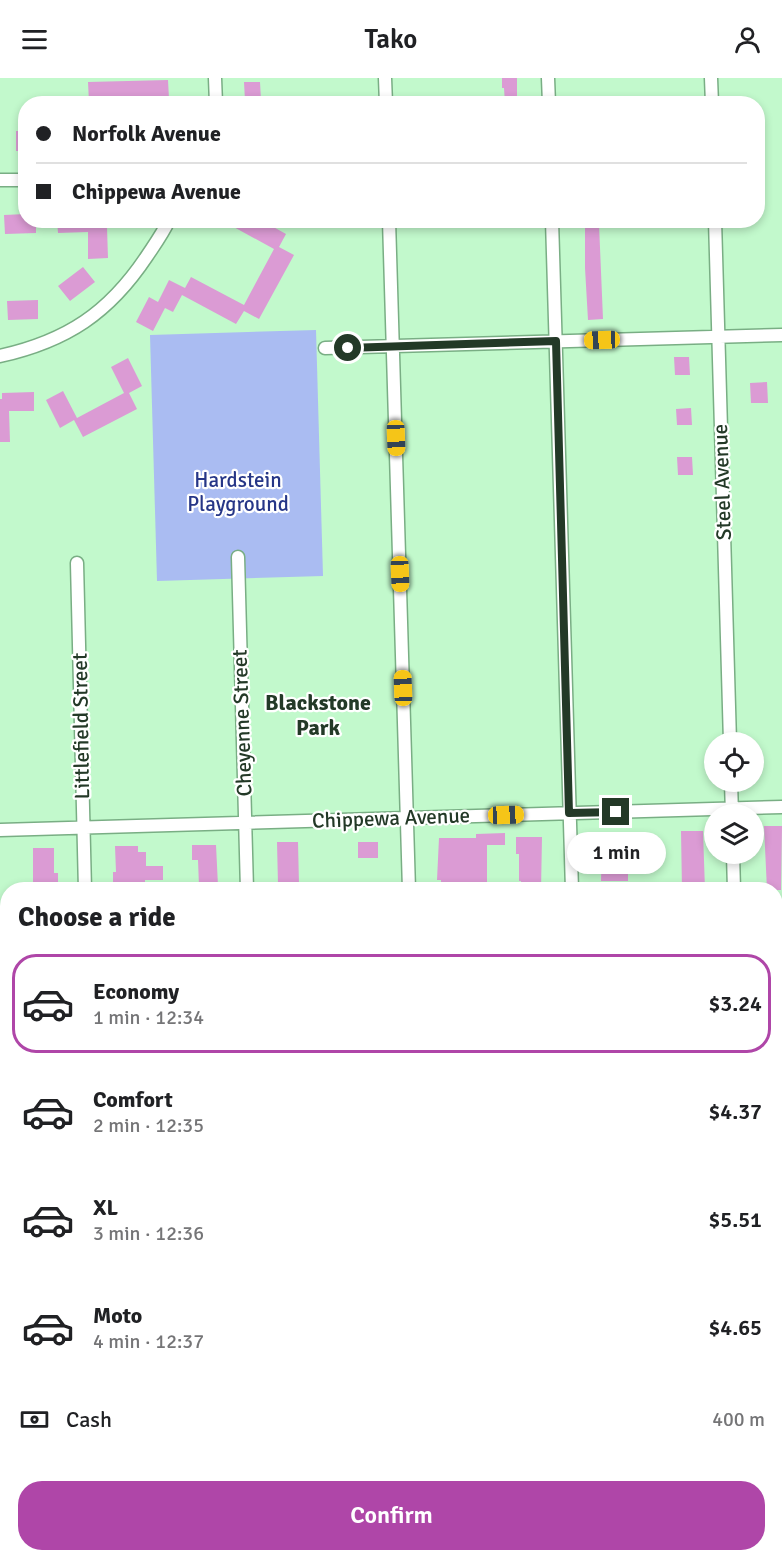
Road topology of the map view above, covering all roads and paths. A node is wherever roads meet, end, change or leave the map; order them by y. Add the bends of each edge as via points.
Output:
1 (215, 78) edge
2 (385, 78) edge
3 (548, 78) edge
4 (711, 78) edge
5 (216, 96) edge
6 (386, 96) edge
7 (549, 96) edge
8 (712, 96) edge
9 (0, 180) edge
10 (18, 180) edge
11 (161, 228) edge
12 (389, 228) edge
13 (552, 228) edge
14 (715, 228) edge
15 (782, 335) edge
16 (718, 337) junction
17 (556, 341) junction
18 (393, 346) junction
19 (325, 348) dead end
20 (0, 356) edge
21 (238, 557) dead end
22 (77, 563) dead end
23 (730, 732) edge
24 (782, 807) edge
25 (764, 809) edge
26 (704, 812) edge
27 (569, 813) junction
28 (407, 818) junction
29 (245, 823) junction
30 (84, 827) junction
31 (0, 830) edge
32 (733, 864) edge
33 (85, 882) edge
34 (247, 882) edge
35 (409, 882) edge
36 (572, 882) edge
37 (734, 882) edge

1 - 5 street
2 - 6 street
3 - 7 street
4 - 8 street
9 - 10 street
11 - 20 street via 135,274 98,313 50,341
12 - 18 street
13 - 17 street
14 - 16 street, Steel Avenue
15 - 16 street
16 - 17 street
16 - 23 street, Steel Avenue
17 - 18 street
17 - 27 street
18 - 19 street
18 - 28 street
21 - 29 street, Cheyenne Street
22 - 30 street, Littlefield Street
24 - 25 street, Chippewa Avenue
26 - 27 street, Chippewa Avenue
27 - 28 street, Chippewa Avenue
27 - 36 street
28 - 29 street, Chippewa Avenue
28 - 35 street
29 - 30 street, Chippewa Avenue
29 - 34 street, Cheyenne Street
30 - 31 street, Chippewa Avenue
30 - 33 street, Littlefield Street
32 - 37 street

